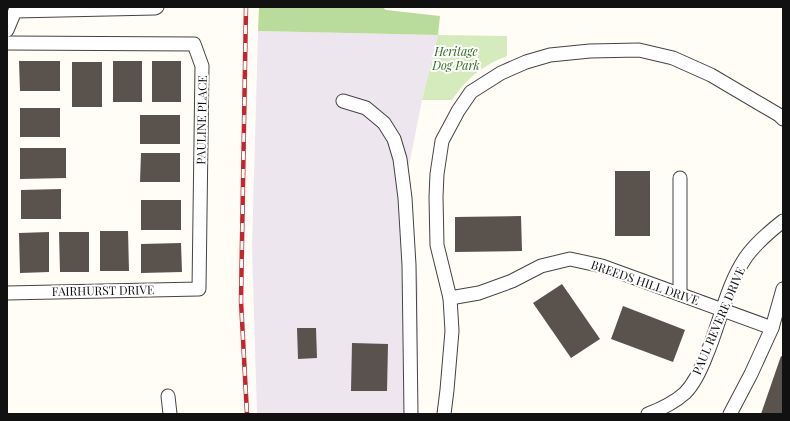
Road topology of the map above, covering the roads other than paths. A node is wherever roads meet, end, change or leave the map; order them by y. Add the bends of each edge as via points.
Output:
1 (157, 7) edge
2 (7, 30) edge
3 (7, 43) edge
4 (343, 100) dead end
5 (783, 119) edge
6 (680, 178) dead end
7 (783, 221) edge
8 (199, 289) joint
9 (783, 289) edge
10 (7, 293) edge
11 (680, 294) junction
12 (450, 298) junction
13 (723, 310) junction
14 (772, 328) junction
15 (168, 396) dead end
16 (656, 413) edge
17 (170, 414) edge
18 (412, 414) edge
19 (444, 414) edge
20 (730, 414) edge

1 - 2 street via 15,11
3 - 8 street, PAULINE PLACE via 194,44 202,66
4 - 18 street via 366,108 384,124 394,139 400,160 410,265
5 - 12 street via 711,76 673,58 639,50 550,55 501,73 471,92 442,141 437,174 437,245
6 - 11 street
7 - 13 street, PAUL REVERE DRIVE via 760,240 746,258 731,285
8 - 10 street, FAIRHURST DRIVE
9 - 14 street
11 - 12 street, BREEDS HILL DRIVE via 602,266 570,259 541,266 512,281 479,293
11 - 13 street, BREEDS HILL DRIVE
12 - 19 street via 452,331
13 - 14 street, BREEDS HILL DRIVE
13 - 16 street, PAUL REVERE DRIVE via 699,374 685,392
14 - 20 street
15 - 17 street

